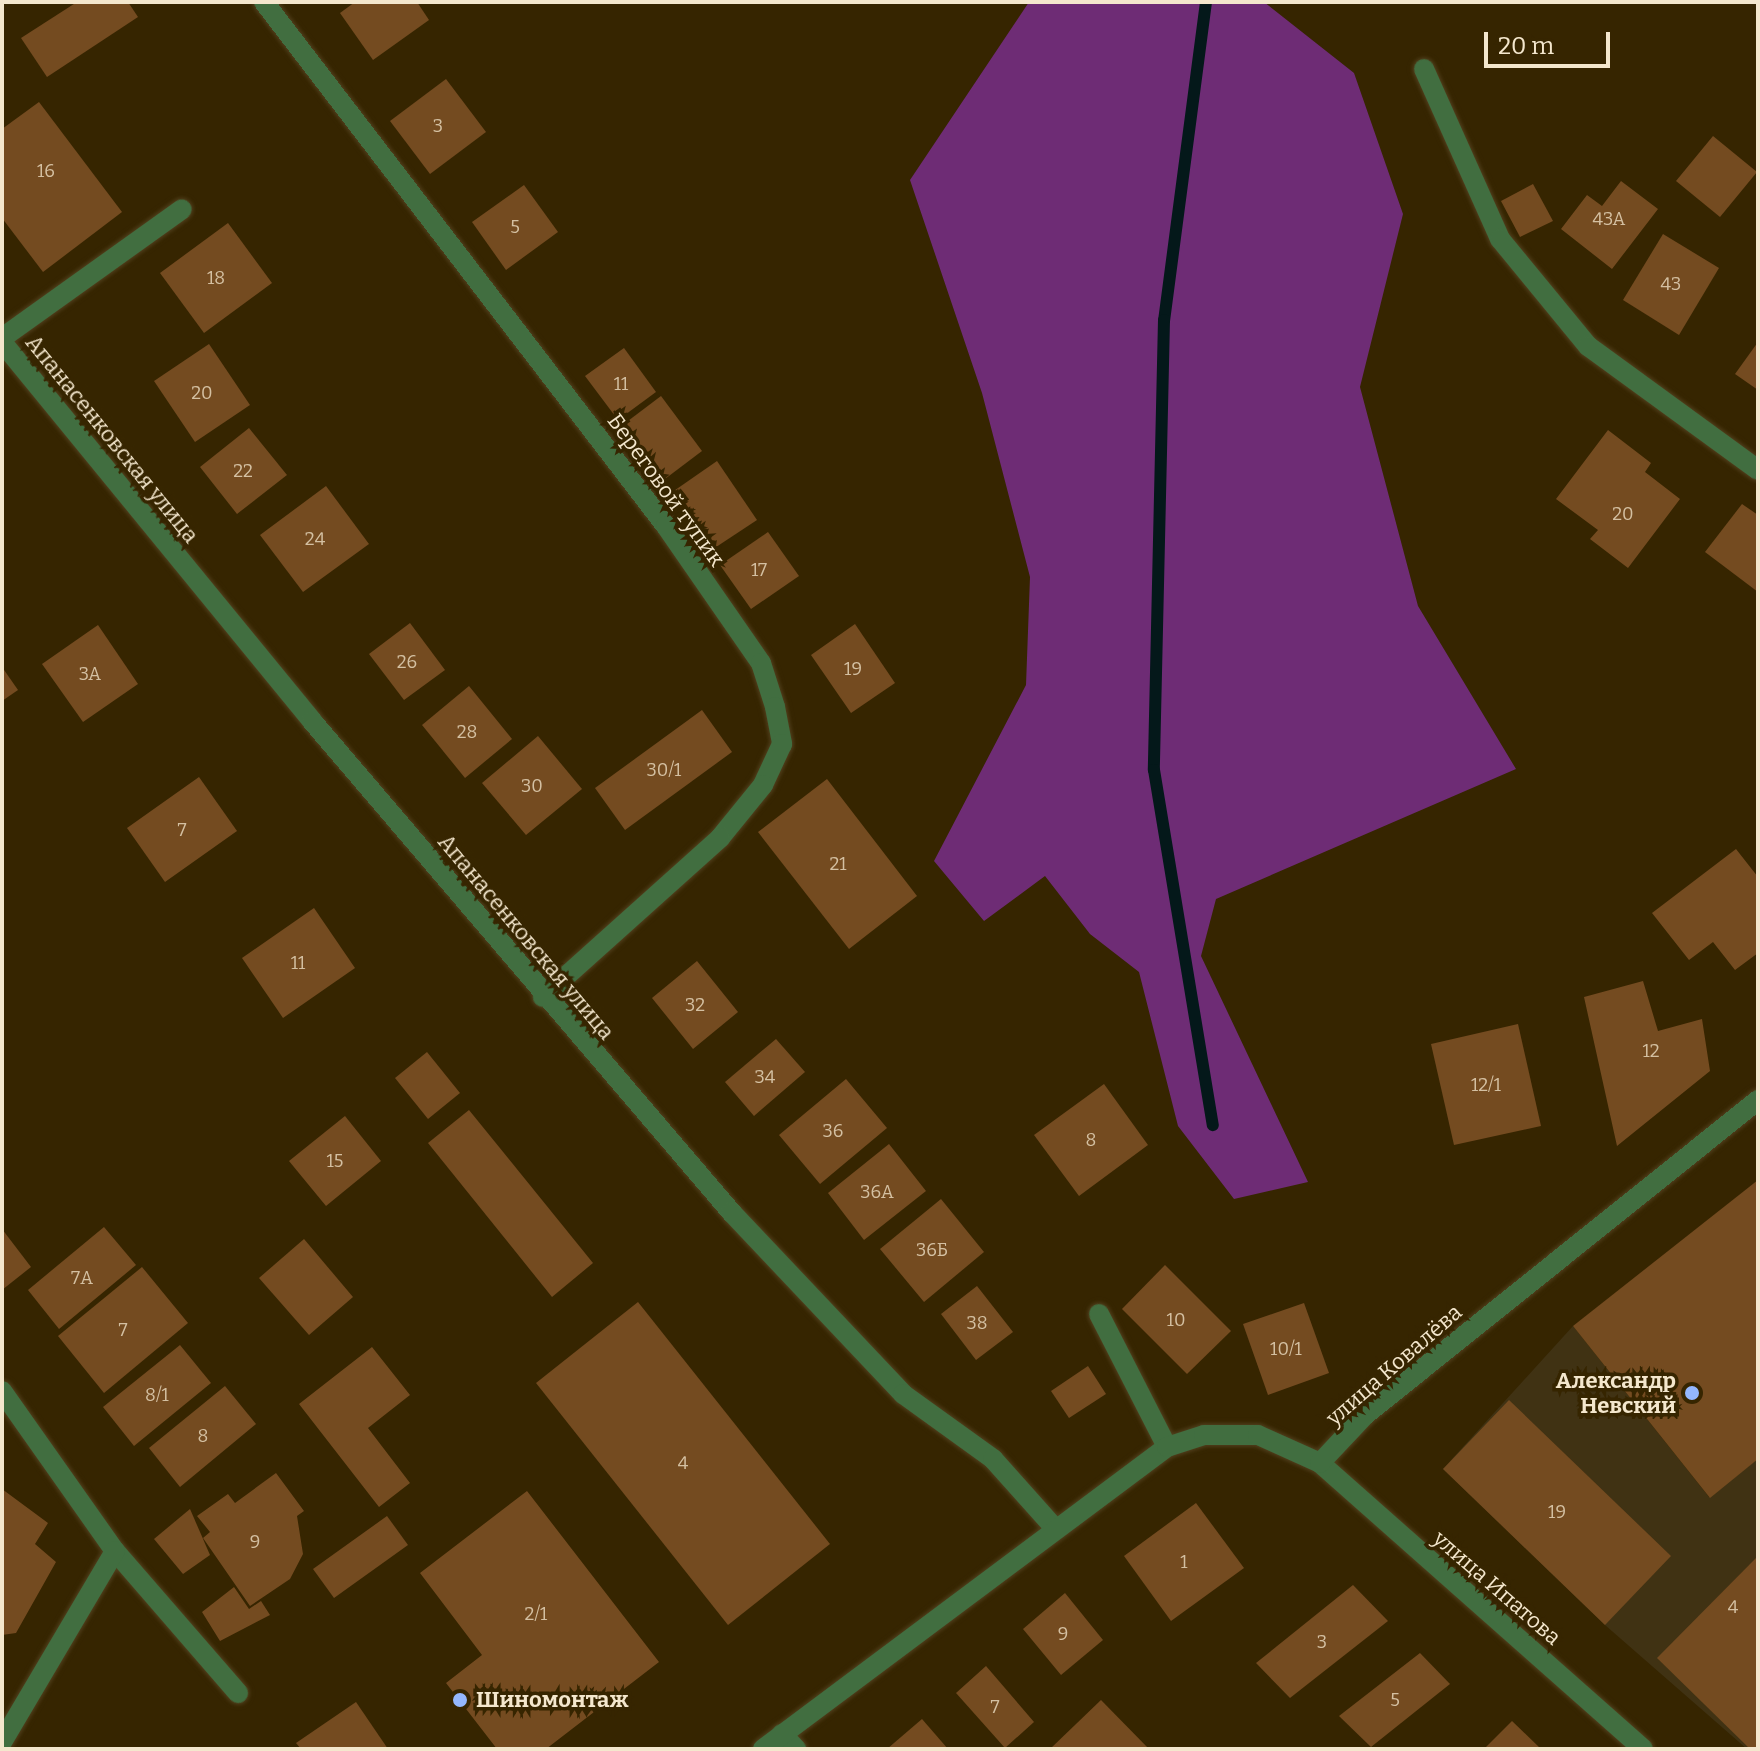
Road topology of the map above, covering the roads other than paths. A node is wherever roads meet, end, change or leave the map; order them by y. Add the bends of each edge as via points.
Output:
1 (264, 2) edge
2 (1424, 69) dead end
3 (182, 209) dead end
4 (2, 340) edge
5 (1758, 470) edge
6 (543, 997) junction
7 (1758, 1100) edge
8 (1099, 1314) dead end
9 (2, 1391) edge
10 (1167, 1447) junction
11 (1320, 1463) junction
12 (1053, 1526) junction
13 (115, 1551) junction
14 (238, 1693) dead end
15 (2, 1742) edge
16 (789, 1742) edge
17 (763, 1749) edge
18 (1643, 1749) edge

1 - 6 street, Береговой тупик via 666,526 761,663 775,707 782,744 754,796 720,838
2 - 5 street via 1500,239 1588,346
3 - 4 street
4 - 6 street, Апанасенковская улица
6 - 12 street, Апанасенковская улица via 732,1213 903,1394 993,1459
7 - 11 street, улица Ковалёва via 1365,1415
8 - 10 street
9 - 13 street
10 - 11 street via 1204,1435 1258,1435
10 - 12 street
11 - 18 street, улица Ипатова
12 - 16 street
13 - 14 street
13 - 15 street
16 - 17 street

